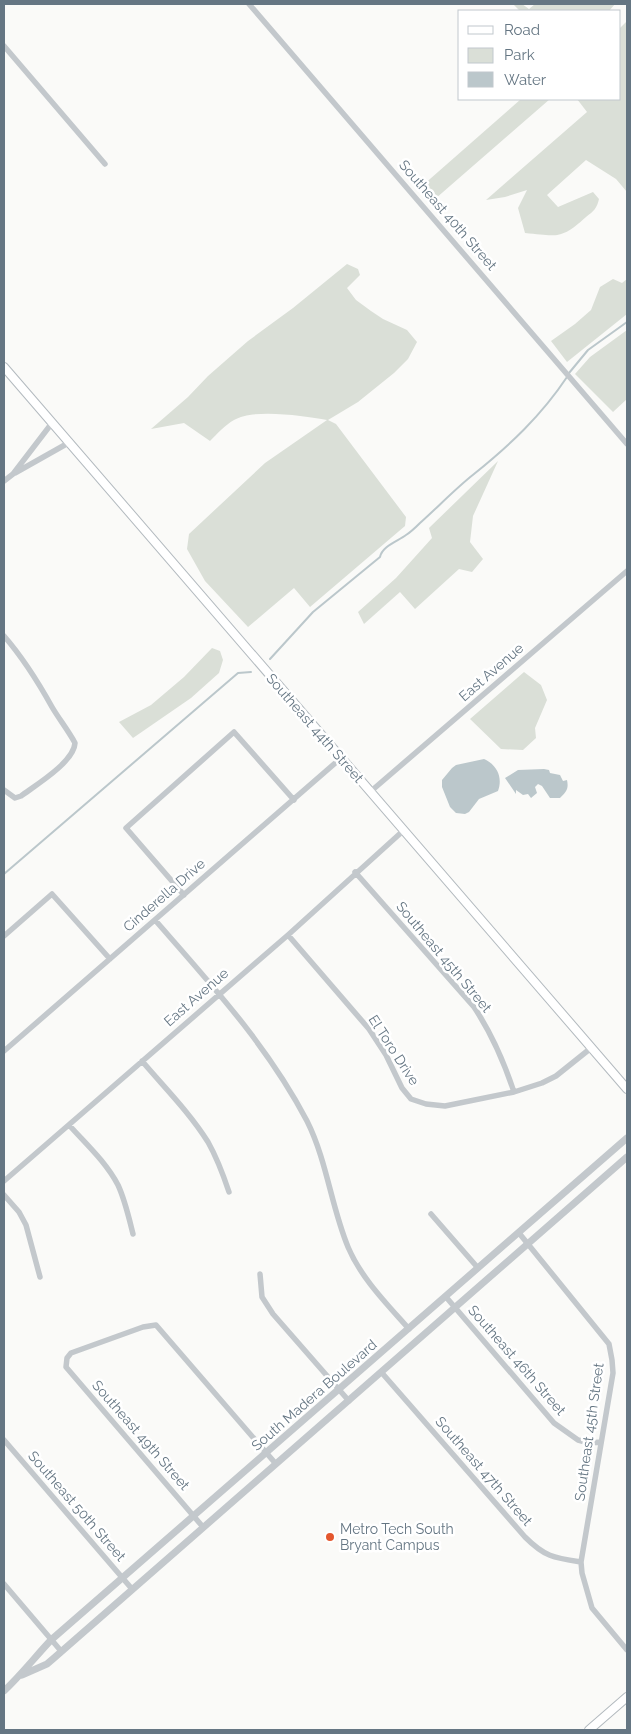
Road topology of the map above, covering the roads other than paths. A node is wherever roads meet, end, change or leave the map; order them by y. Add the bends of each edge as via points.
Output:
1 (249, 4) edge
2 (4, 46) edge
3 (105, 164) dead end
4 (4, 367) edge
5 (52, 423) junction
6 (70, 442) junction
7 (627, 444) edge
8 (13, 474) junction
9 (4, 481) edge
10 (627, 572) edge
11 (4, 636) edge
12 (341, 758) junction
13 (4, 790) edge
14 (370, 792) junction
15 (294, 800) junction
16 (404, 830) junction
17 (355, 872) junction
18 (184, 895) junction
19 (155, 920) junction
20 (288, 935) junction
21 (4, 936) edge
22 (110, 958) junction
23 (219, 994) junction
24 (591, 1048) junction
25 (4, 1051) edge
26 (142, 1061) junction
27 (627, 1090) edge
28 (514, 1092) junction
29 (68, 1124) junction
30 (627, 1138) edge
31 (627, 1157) edge
32 (4, 1181) edge
33 (229, 1192) dead end
34 (4, 1195) edge
35 (431, 1214) dead end
36 (519, 1232) junction
37 (133, 1234) dead end
38 (528, 1245) junction
39 (478, 1268) junction
40 (260, 1274) dead end
41 (40, 1278) dead end
42 (446, 1297) junction
43 (455, 1308) junction
44 (409, 1328) junction
45 (382, 1372) junction
46 (339, 1389) junction
47 (349, 1401) junction
48 (4, 1440) edge
49 (601, 1442) junction
50 (266, 1452) junction
51 (276, 1464) junction
52 (194, 1516) junction
53 (203, 1527) junction
54 (581, 1562) junction
55 (123, 1578) junction
56 (4, 1584) edge
57 (132, 1589) junction
58 (52, 1640) junction
59 (627, 1650) edge
60 (61, 1652) junction
61 (22, 1675) junction
62 (4, 1691) edge
63 (627, 1697) edge
64 (589, 1730) edge

1 - 7 street, Southeast 40th Street
2 - 3 street
4 - 5 main road, Southeast 44th Street
5 - 6 main road, Southeast 44th Street
5 - 8 street
6 - 8 street
6 - 12 main road, Southeast 44th Street
8 - 9 street
10 - 14 street, East Avenue
11 - 13 street via 38,681 75,743 68,760 22,796 15,798
12 - 14 main road, Southeast 44th Street
12 - 15 street, Cinderella Drive
14 - 16 main road, Southeast 44th Street
15 - 18 street, Cinderella Drive
15 - 18 street via 234,732 126,828
16 - 17 street, East Avenue
16 - 24 main road, Southeast 44th Street
17 - 20 street, East Avenue
17 - 28 street, Southeast 45th Street via 474,1007 501,1055
18 - 19 street, Cinderella Drive
19 - 22 street, Cinderella Drive
19 - 23 street
20 - 23 street, East Avenue
20 - 28 street, El Toro Drive via 369,1029 411,1099 444,1106
21 - 22 street via 52,894
22 - 25 street, Cinderella Drive
23 - 26 street, East Avenue
23 - 44 street via 298,1105 321,1158 348,1248 377,1293
24 - 27 main road, Southeast 44th Street
24 - 28 street, El Toro Drive via 542,1084
26 - 29 street, East Avenue
26 - 33 street via 207,1141
29 - 32 street, East Avenue
29 - 37 street via 111,1173 119,1187
30 - 36 street, South Madera Boulevard
31 - 38 street, South Madera Boulevard
34 - 41 street via 26,1225
35 - 39 street
36 - 38 street, Southeast 45th Street
36 - 39 street, South Madera Boulevard
38 - 43 street, South Madera Boulevard
38 - 49 street, Southeast 45th Street via 609,1344 613,1373
39 - 42 street, South Madera Boulevard
40 - 46 street via 262,1297 273,1314
42 - 43 street, Southeast 46th Street
42 - 44 street, South Madera Boulevard
43 - 45 street, South Madera Boulevard
43 - 49 street, Southeast 46th Street via 554,1423 578,1440
44 - 46 street, South Madera Boulevard
45 - 47 street, South Madera Boulevard
45 - 54 street, Southeast 47th Street via 539,1551 552,1557
46 - 47 street
46 - 50 street, South Madera Boulevard
47 - 51 street, South Madera Boulevard
48 - 55 street, Southeast 50th Street
49 - 54 street, Southeast 45th Street
50 - 51 street
50 - 52 street, South Madera Boulevard
50 - 52 street, Southeast 49th Street via 156,1325 143,1326 71,1352 66,1367
51 - 53 street, South Madera Boulevard
52 - 53 street, Southeast 49th Street
52 - 55 street, South Madera Boulevard
53 - 57 street, South Madera Boulevard
54 - 59 street, Southeast 45th Street via 592,1608
55 - 57 street, Southeast 50th Street
55 - 58 street, South Madera Boulevard
56 - 58 street
57 - 60 street, South Madera Boulevard
58 - 60 street
58 - 61 street, South Madera Boulevard via 33,1658
60 - 61 street, South Madera Boulevard via 47,1664
61 - 62 street, South Madera Boulevard
63 - 64 main road

